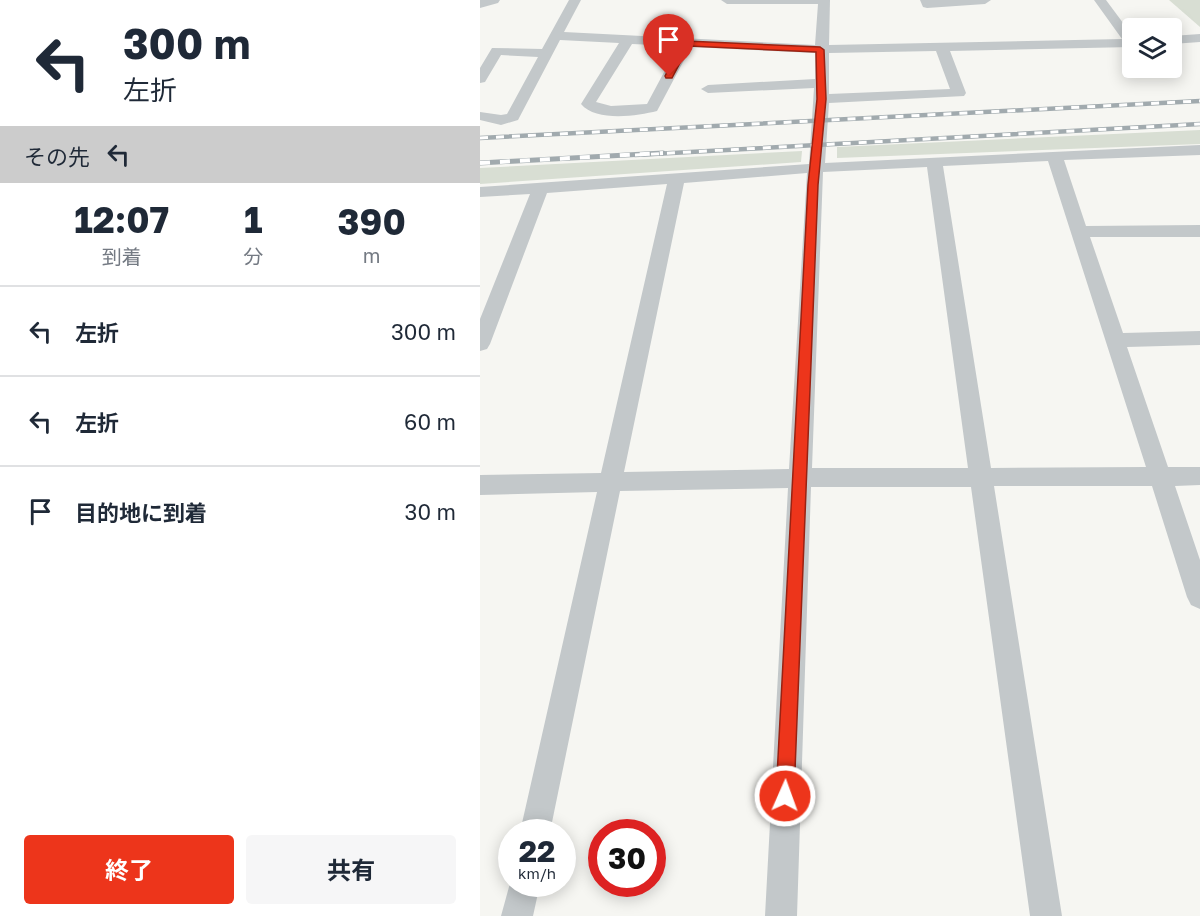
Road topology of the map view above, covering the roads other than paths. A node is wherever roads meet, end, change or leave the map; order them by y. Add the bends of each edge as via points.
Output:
1 (494, 0) edge
2 (575, 0) edge
3 (727, 0) edge
4 (824, 0) edge
5 (926, 0) edge
6 (985, 0) edge
7 (1100, 0) edge
8 (480, 4) edge
9 (1122, 30) edge
10 (557, 36) junction
11 (1200, 38) edge
12 (1182, 39) edge
13 (627, 41) junction
14 (1122, 43) edge
15 (686, 44) junction
16 (942, 48) junction
17 (820, 50) junction
18 (547, 53) junction
19 (480, 79) edge
20 (708, 90) dead end
21 (822, 91) junction
22 (480, 116) edge
23 (1200, 150) edge
24 (1054, 155) junction
25 (934, 163) junction
26 (816, 168) junction
27 (676, 180) junction
28 (540, 189) junction
29 (480, 192) edge
30 (1200, 231) edge
31 (1081, 232) junction
32 (1200, 339) edge
33 (1115, 340) junction
34 (480, 344) edge
35 (1159, 476) junction
36 (1200, 476) edge
37 (801, 478) junction
38 (982, 479) junction
39 (610, 483) junction
40 (480, 485) edge
41 (1200, 597) edge
42 (538, 819) edge
43 (521, 897) edge
44 (517, 916) edge
45 (781, 916) edge
46 (1046, 916) edge

1 - 8 street
2 - 10 street
3 - 4 street
4 - 17 street
5 - 6 street via 927,4
7 - 9 street
10 - 13 street
10 - 18 street
11 - 12 street
13 - 15 street
13 - 15 street via 588,104 597,110 651,108
14 - 16 street
15 - 17 street
16 - 17 street
16 - 21 street via 959,93
17 - 21 street
18 - 19 street via 497,51
18 - 22 street via 513,117 501,120
20 - 21 street
21 - 26 street
23 - 24 street
24 - 25 street
24 - 31 street
25 - 26 street
25 - 38 street
26 - 27 street
26 - 37 street
27 - 28 street
27 - 39 street
28 - 29 street
28 - 34 street
30 - 31 street
31 - 33 street
32 - 33 street
33 - 35 street
35 - 36 street
35 - 38 street
35 - 41 street
37 - 38 street
37 - 39 street
37 - 45 street via 793,581
38 - 46 street
39 - 40 street
39 - 42 street
43 - 44 street

